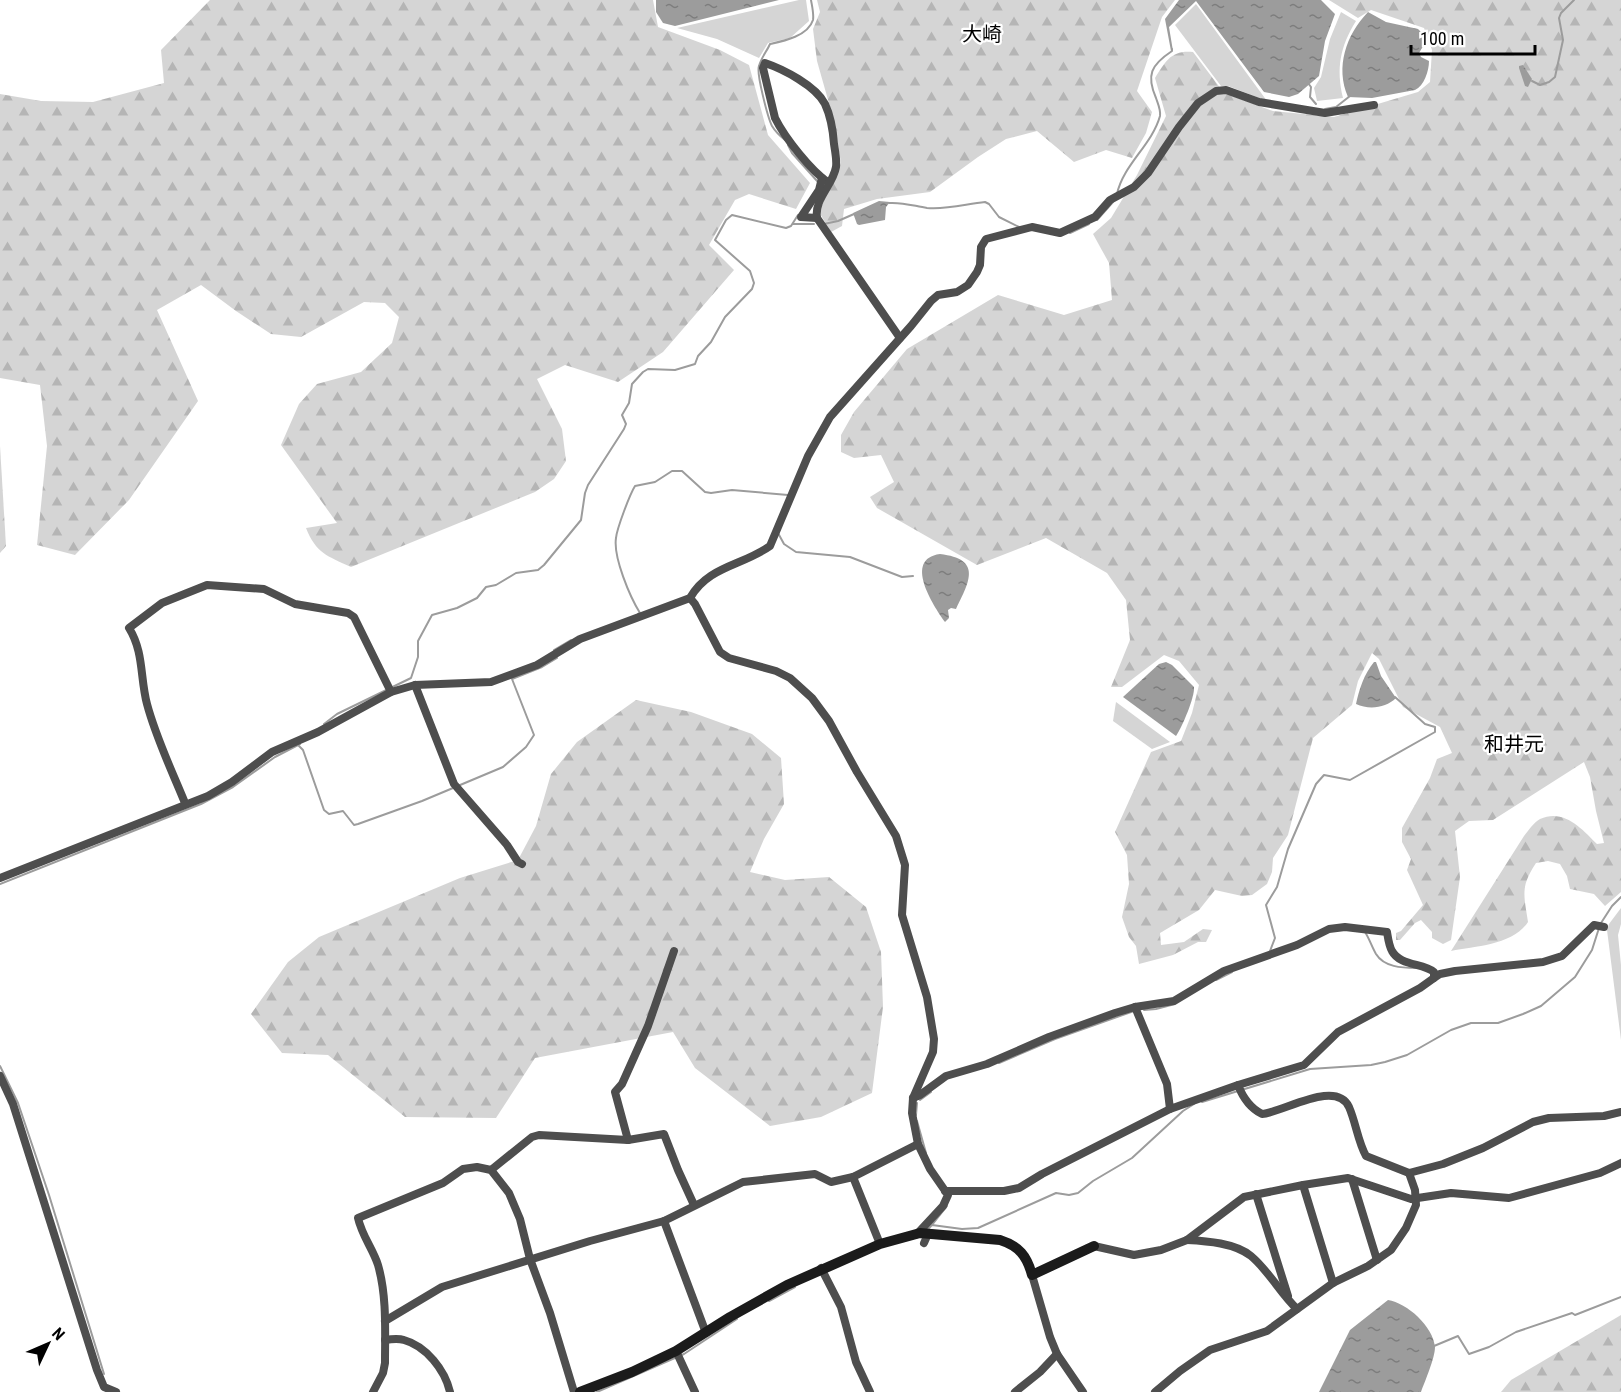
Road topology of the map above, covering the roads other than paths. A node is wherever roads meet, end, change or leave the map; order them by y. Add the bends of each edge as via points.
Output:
1 (1374, 105) dead end
2 (825, 180) junction
3 (817, 218) junction
4 (900, 339) junction
5 (690, 598) junction
6 (415, 685) junction
7 (390, 689) junction
8 (185, 803) junction
9 (522, 864) dead end
10 (0, 878) edge
11 (1600, 927) dead end
12 (674, 951) dead end
13 (1434, 978) junction
14 (1135, 1007) junction
15 (0, 1076) edge
16 (1240, 1089) junction
17 (913, 1098) junction
18 (1170, 1109) junction
19 (1621, 1112) edge
20 (628, 1140) junction
21 (918, 1144) junction
22 (1621, 1163) edge
23 (491, 1170) junction
24 (1409, 1173) junction
25 (853, 1177) junction
26 (1352, 1179) junction
27 (1303, 1185) junction
28 (947, 1191) junction
29 (1256, 1194) junction
30 (1417, 1199) junction
31 (694, 1205) junction
32 (664, 1221) junction
33 (923, 1235) junction
34 (1187, 1240) junction
35 (880, 1244) junction
36 (1094, 1246) joint
37 (530, 1258) junction
38 (1377, 1260) junction
39 (823, 1272) junction
40 (1032, 1275) junction
41 (1333, 1283) junction
42 (1290, 1303) junction
43 (1297, 1309) junction
44 (385, 1321) junction
45 (706, 1333) junction
46 (385, 1340) junction
47 (1057, 1354) junction
48 (678, 1355) junction
49 (104, 1390) edge
50 (116, 1392) edge
51 (373, 1392) edge
52 (450, 1392) edge
53 (574, 1392) edge
54 (580, 1392) edge
55 (695, 1392) edge
56 (870, 1392) edge
57 (1015, 1392) edge
58 (1083, 1392) edge
59 (1155, 1392) edge

1 - 4 street via 1325,113 1216,91 1198,103 1148,173 1095,217 1068,231 1032,227 987,239 981,247 977,272 968,285 957,292 938,295
2 - 2 street via 801,156 775,118 762,68 765,63 781,68 824,103 832,125 836,161 836,168
2 - 3 street
2 - 3 street via 801,217
3 - 4 street
4 - 5 street via 824,425 770,546 719,569 696,587
5 - 6 street via 580,639 537,665 492,682
5 - 17 street via 720,652 790,678 812,698 896,836 904,865 902,915 927,997 934,1039 933,1052
6 - 7 street
6 - 9 street via 455,787
7 - 8 street via 318,732 272,752 222,789
7 - 8 street via 354,617 348,613 295,604 264,589 207,585 154,608 129,628 141,656 151,718
8 - 10 street
11 - 13 street via 1590,928 1562,956 1543,962 1455,971
12 - 20 street via 648,1026 615,1092
13 - 14 street via 1428,967 1399,959 1392,951 1387,932 1336,927 1239,965 1174,1000
13 - 16 street via 1338,1032 1304,1065
14 - 17 street via 987,1064 950,1074
14 - 18 street via 1167,1084
15 - 49 street via 13,1104
16 - 18 street
16 - 24 street via 1252,1108 1262,1114 1312,1099 1338,1096 1348,1106 1366,1156
17 - 21 street
18 - 28 street via 1019,1188
19 - 24 street via 1533,1122 1482,1148
20 - 23 street via 532,1137
20 - 31 street via 664,1134
21 - 25 street
21 - 28 street
22 - 30 street via 1509,1198 1451,1193
23 - 37 street via 509,1193
23 - 44 street via 463,1168 443,1184 358,1218 379,1269
24 - 30 street
25 - 31 street via 831,1182 815,1174 748,1181
25 - 35 street
26 - 27 street
26 - 30 street
26 - 38 street
27 - 29 street
27 - 41 street
28 - 33 street via 945,1204
29 - 34 street via 1244,1197
29 - 42 street
30 - 38 street via 1406,1228 1391,1250
31 - 32 street
32 - 37 street
32 - 45 street
33 - 35 street
33 - 40 street via 1009,1243 1026,1256
34 - 36 street via 1141,1255
34 - 42 street via 1242,1250
35 - 39 street
36 - 40 street
37 - 44 street via 442,1287
37 - 53 street
38 - 41 street
39 - 45 street via 754,1302
39 - 56 street via 841,1307 856,1362
40 - 47 street
41 - 43 street
42 - 43 street
43 - 59 street via 1267,1331 1210,1350
44 - 46 street
45 - 48 street
46 - 51 street via 383,1372
46 - 52 street via 402,1339 427,1353 443,1373
47 - 57 street
47 - 58 street
48 - 54 street
48 - 55 street
49 - 50 street

